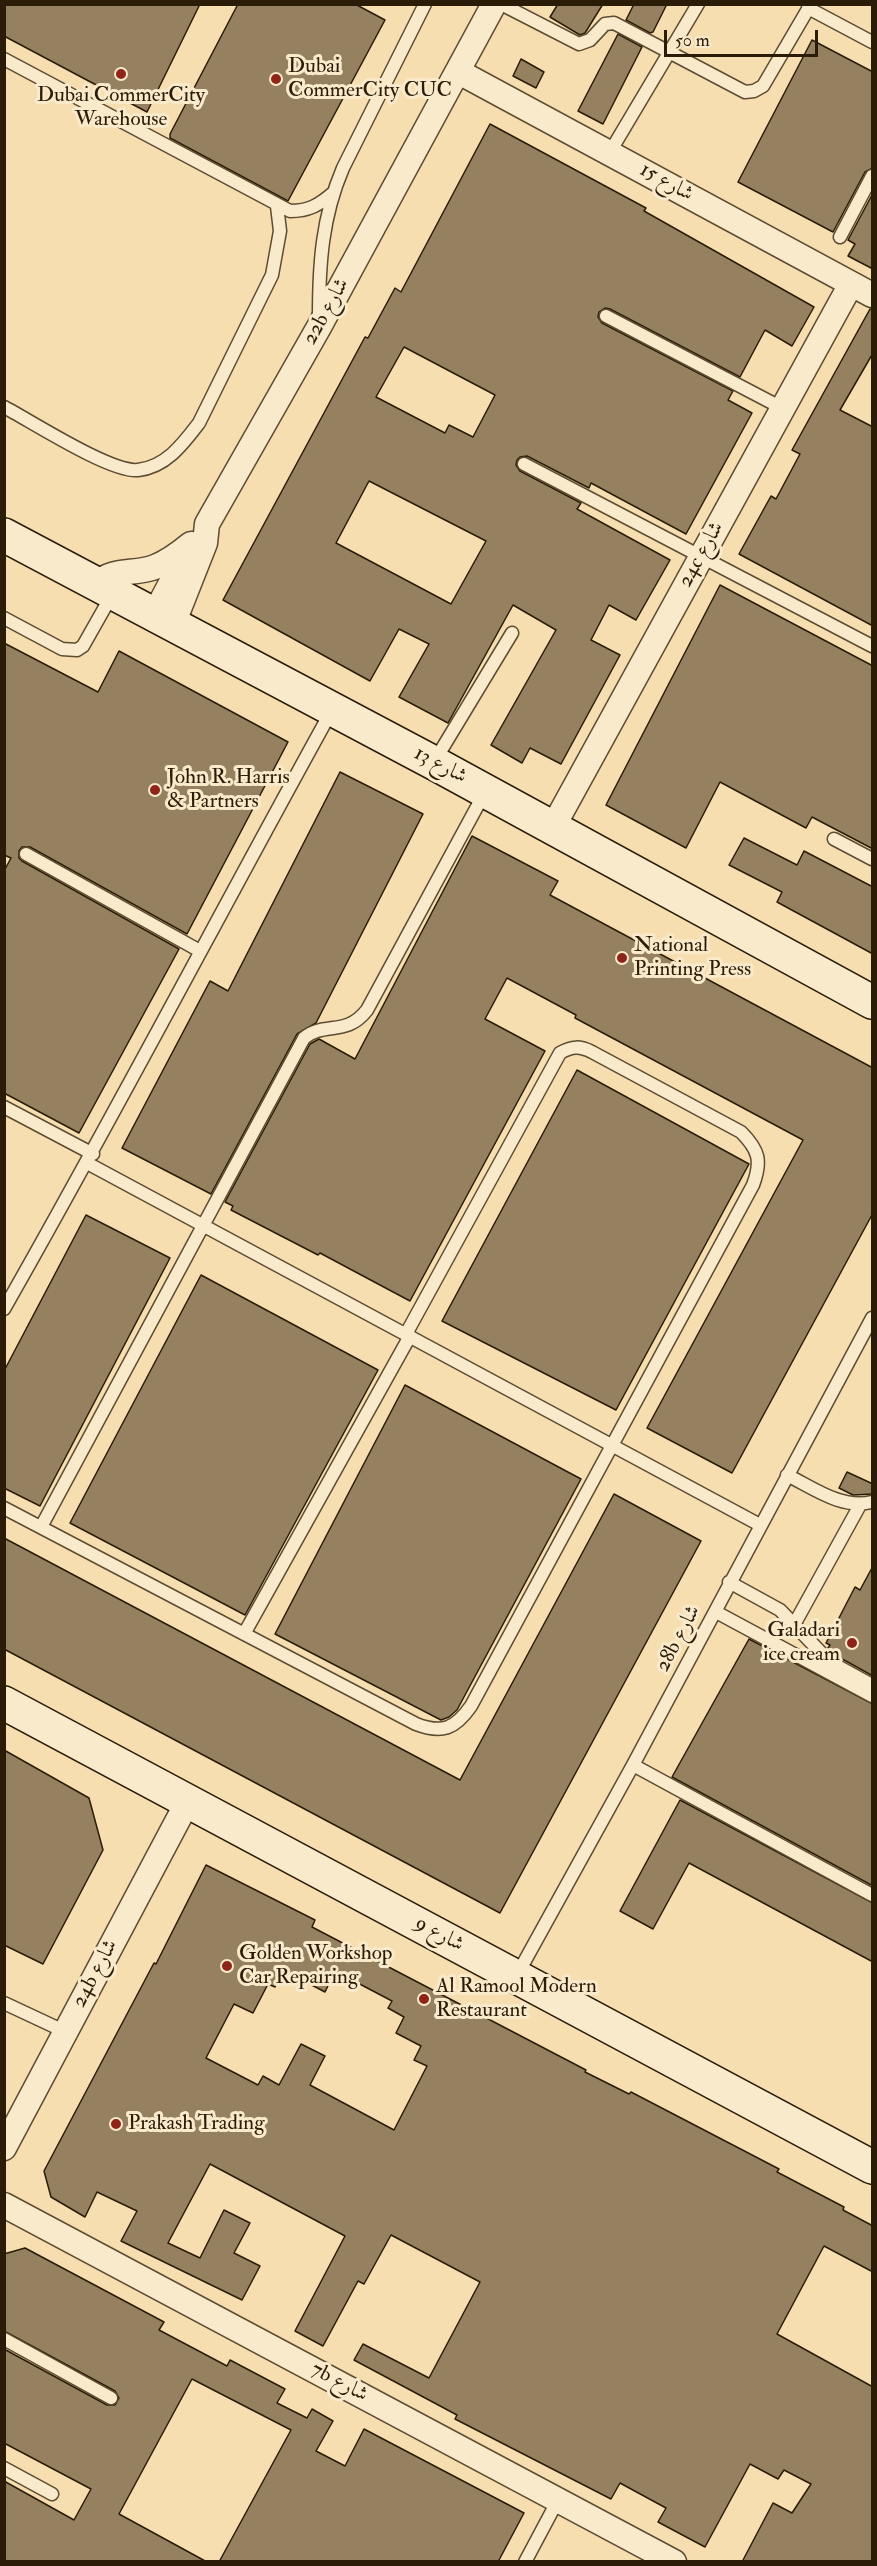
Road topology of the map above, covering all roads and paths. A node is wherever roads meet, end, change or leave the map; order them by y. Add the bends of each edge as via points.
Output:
1 (425, 4) edge
2 (494, 4) edge
3 (501, 4) edge
4 (698, 4) edge
5 (810, 6) edge
6 (873, 42) edge
7 (669, 53) junction
8 (4, 59) edge
9 (459, 72) junction
10 (610, 152) junction
11 (873, 176) edge
12 (333, 193) junction
13 (277, 206) junction
14 (840, 237) dead end
15 (851, 284) junction
16 (873, 295) edge
17 (606, 316) dead end
18 (320, 327) junction
19 (4, 407) edge
20 (782, 408) junction
21 (524, 464) dead end
22 (207, 524) junction
23 (4, 535) edge
24 (191, 544) junction
25 (701, 556) junction
26 (104, 588) junction
27 (4, 618) edge
28 (163, 619) junction
29 (512, 633) dead end
30 (873, 646) edge
31 (332, 709) junction
32 (434, 763) junction
33 (485, 791) junction
34 (552, 827) junction
35 (834, 839) dead end
36 (26, 854) dead end
37 (873, 859) edge
38 (200, 951) junction
39 (873, 1002) edge
40 (4, 1107) edge
41 (90, 1158) junction
42 (204, 1225) junction
43 (4, 1309) edge
44 (873, 1318) edge
45 (408, 1335) junction
46 (612, 1445) junction
47 (788, 1475) junction
48 (873, 1502) edge
49 (860, 1505) junction
50 (4, 1508) edge
51 (760, 1525) junction
52 (41, 1527) junction
53 (729, 1582) junction
54 (716, 1612) junction
55 (795, 1623) junction
56 (244, 1634) junction
57 (873, 1685) edge
58 (873, 1696) edge
59 (4, 1703) edge
60 (633, 1765) junction
61 (188, 1801) junction
62 (873, 1895) edge
63 (516, 1976) junction
64 (4, 2003) edge
65 (66, 2032) junction
66 (4, 2148) edge
67 (873, 2167) edge
68 (4, 2205) edge
69 (4, 2339) edge
70 (111, 2398) dead end
71 (4, 2468) edge
72 (52, 2494) dead end
73 (558, 2500) junction
74 (525, 2562) edge
75 (674, 2562) edge

1 - 12 lane
2 - 9 street, 22b شارع
3 - 7 lane via 579,44 590,40 610,22
4 - 7 lane
5 - 6 lane
5 - 7 lane via 768,79 754,91 736,88
7 - 10 lane
8 - 13 lane
9 - 10 street, شارع 15
9 - 18 street, 22b شارع
10 - 15 street, شارع 15
11 - 14 lane
12 - 13 lane via 305,212 290,212
12 - 18 lane via 319,261
13 - 19 lane via 280,231 272,275 199,423 162,463 138,470 116,467
15 - 16 street, شارع 15
15 - 20 street, 24c شارع
17 - 20 lane
18 - 22 street, 22b شارع
20 - 25 street, 24c شارع
21 - 25 lane
22 - 24 street
22 - 28 street, 22b شارع via 205,543
23 - 26 street, شارع 13
24 - 26 street via 155,567 113,573
24 - 28 street
25 - 30 lane
25 - 34 street, 24c شارع
26 - 27 lane via 87,639 77,650 62,649
26 - 28 street, شارع 13
28 - 31 street, شارع 13
29 - 32 lane
31 - 32 street, شارع 13
31 - 38 lane
32 - 33 street, شارع 13
33 - 34 street, شارع 13
33 - 42 lane via 367,1010 354,1023 310,1033 304,1038
34 - 39 street, شارع 13
35 - 37 lane
36 - 38 lane
38 - 41 lane
40 - 41 lane
41 - 42 lane
41 - 43 lane
42 - 45 lane
42 - 52 lane
44 - 47 lane, 28b شارع
45 - 46 lane
45 - 46 lane via 560,1053 582,1047 741,1132 758,1156 753,1185
45 - 56 lane
46 - 51 lane
46 - 56 lane via 471,1706 462,1719 448,1728 431,1730 416,1724
47 - 49 lane via 837,1501
47 - 51 lane, 28b شارع
48 - 49 lane
49 - 55 lane
50 - 52 lane
51 - 53 lane, 28b شارع
52 - 56 lane
53 - 54 lane, 28b شارع
53 - 55 lane via 780,1610
54 - 58 lane
54 - 60 lane, 28b شارع
55 - 57 lane via 830,1662
59 - 61 street, شارع 9
60 - 62 lane
60 - 63 lane, 28b شارع
61 - 63 street, شارع 9
61 - 65 street, 24b شارع
63 - 67 street, شارع 9
64 - 65 lane
65 - 66 street, 24b شارع
68 - 73 street, 7b شارع
69 - 70 lane
71 - 72 lane
73 - 74 lane
73 - 75 street, 7b شارع

